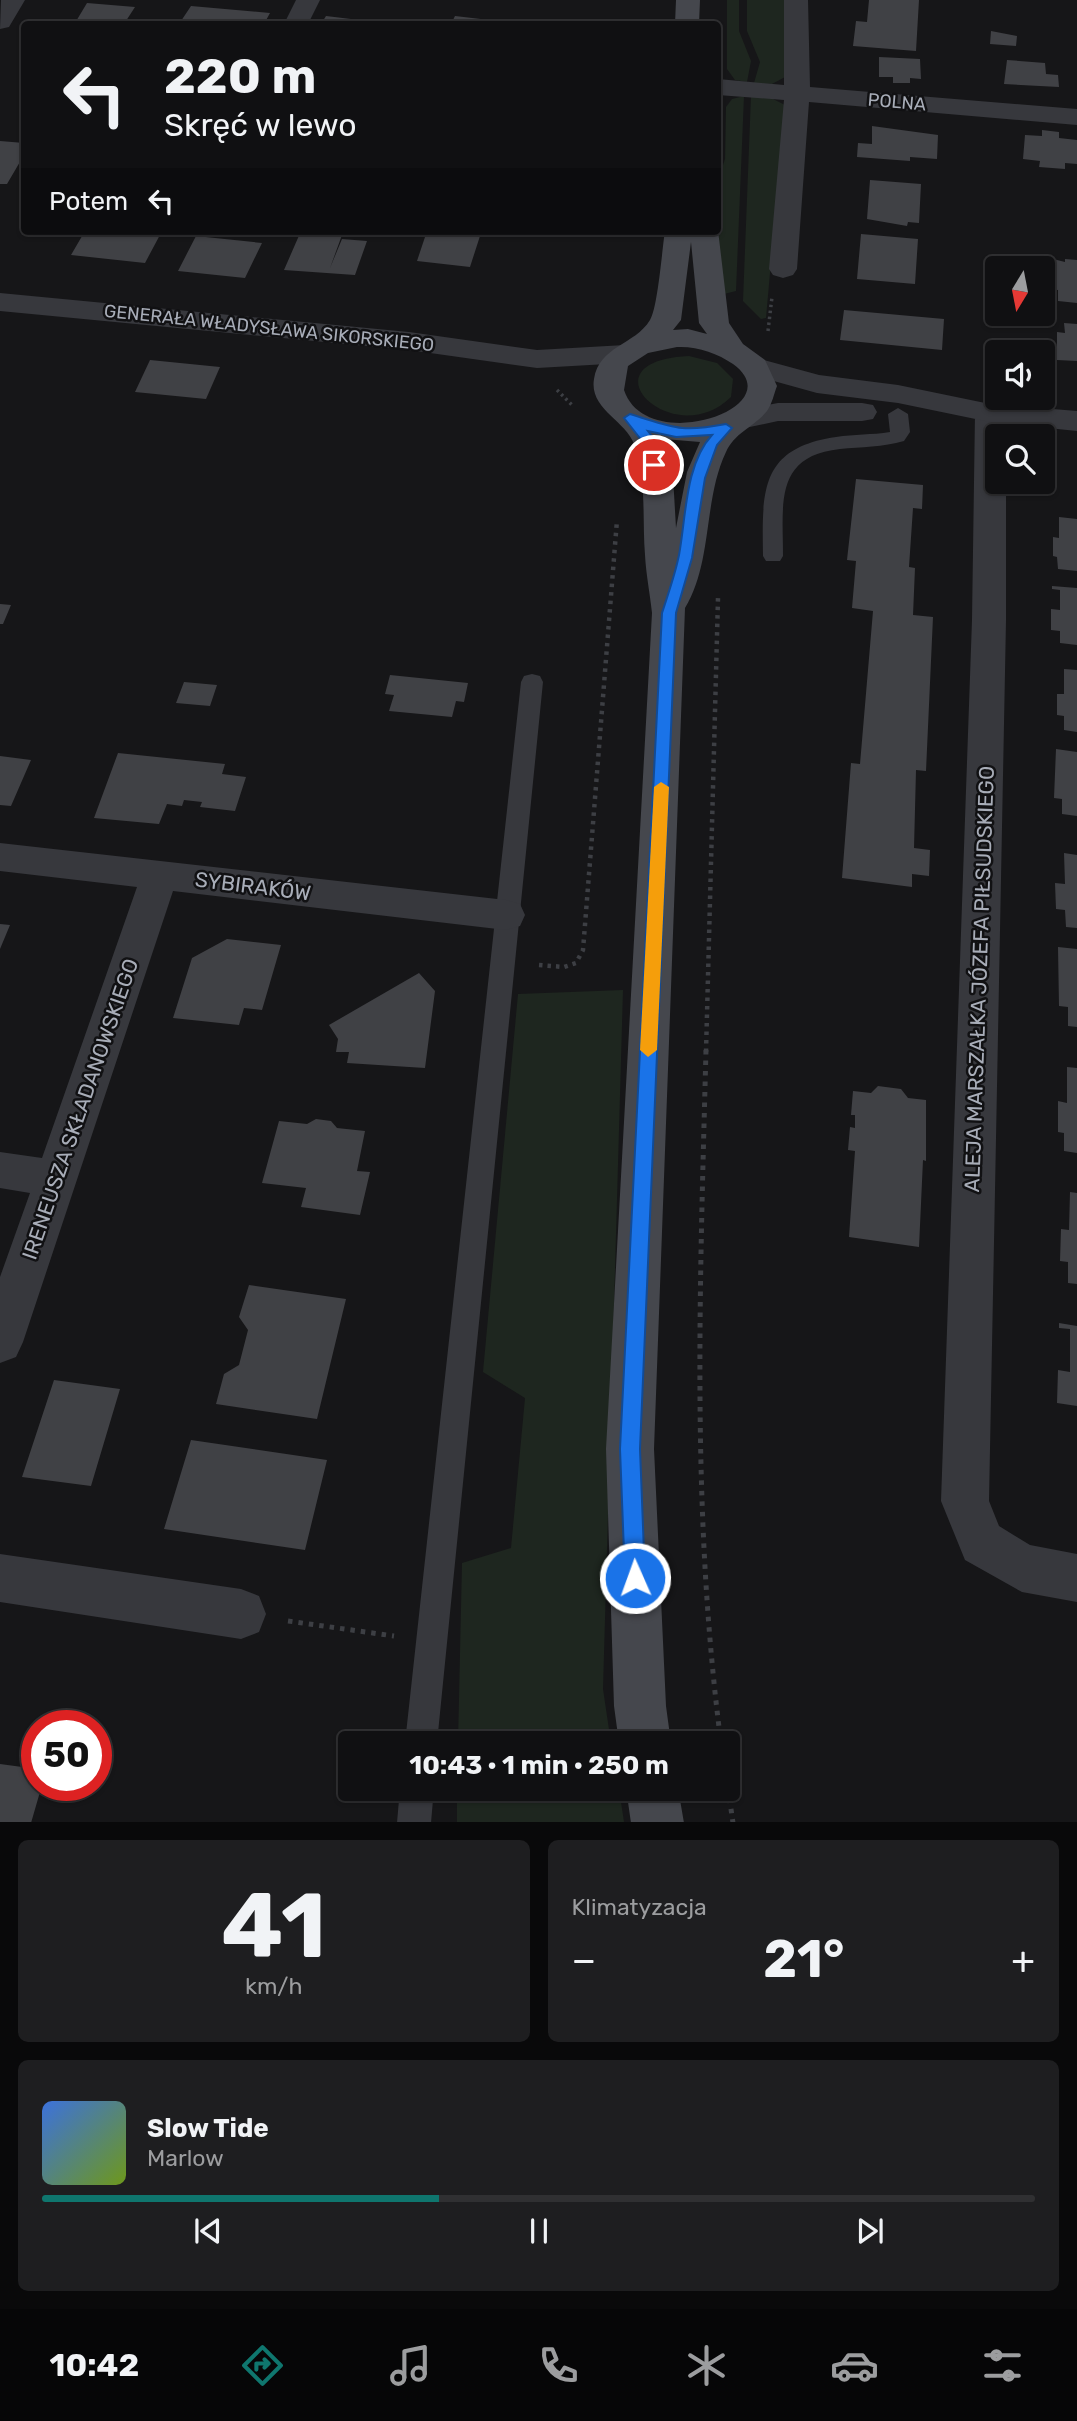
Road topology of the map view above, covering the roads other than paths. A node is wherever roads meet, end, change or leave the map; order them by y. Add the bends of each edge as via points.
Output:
1 (13, 0) edge
2 (308, 0) edge
3 (688, 0) edge
4 (707, 0) edge
5 (796, 0) edge
6 (298, 21) edge
7 (687, 21) edge
8 (707, 21) edge
9 (0, 22) edge
10 (0, 34) edge
11 (21, 35) edge
12 (721, 87) edge
13 (797, 93) junction
14 (1077, 117) edge
15 (679, 235) edge
16 (704, 235) edge
17 (783, 269) dead end
18 (0, 302) edge
19 (731, 348) junction
20 (635, 349) junction
21 (756, 367) junction
22 (544, 372) junction
23 (608, 390) junction
24 (990, 413) junction
25 (898, 414) junction
26 (630, 418) junction
27 (1077, 421) edge
28 (736, 423) junction
29 (772, 556) dead end
30 (669, 613) junction
31 (532, 682) dead end
32 (0, 857) edge
33 (160, 875) junction
34 (506, 915) junction
35 (0, 1170) edge
36 (56, 1179) junction
37 (0, 1342) edge
38 (0, 1578) edge
39 (1077, 1578) edge
40 (240, 1614) road end
41 (422, 1731) edge
42 (644, 1731) edge
43 (416, 1801) edge
44 (654, 1801) edge
45 (414, 1822) edge
46 (658, 1822) edge

1 - 9 street
2 - 6 street
3 - 7 main road
4 - 8 main road
5 - 13 street
10 - 11 street
12 - 13 street, POLNA
13 - 14 street, POLNA
13 - 17 street
15 - 20 main road via 666,320
16 - 19 main road via 714,323
18 - 22 street, GENERAŁA WŁADYSŁAWA SIKORSKIEGO via 409,341
19 - 20 main road via 688,338
19 - 21 main road
20 - 22 street, GENERAŁA WŁADYSŁAWA SIKORSKIEGO
20 - 23 main road via 614,365
21 - 24 street via 806,382
21 - 28 main road via 763,380 763,394 757,407
22 - 23 street, GENERAŁA WŁADYSŁAWA SIKORSKIEGO via 583,376
23 - 26 main road via 615,405
24 - 25 street
24 - 27 street
24 - 39 street, ALEJA MARSZAŁKA JÓZEFA PIŁSUDSKIEGO via 989,620 965,1501 982,1543 1022,1568
25 - 28 street via 804,410
25 - 29 lane via 897,438 816,445 785,462 775,484
26 - 28 main road via 676,433 702,433
26 - 30 main road via 649,440 657,476
28 - 30 main road via 711,444 699,478 685,558
30 - 42 main road via 630,1449
31 - 34 lane
32 - 33 street, SYBIRAKÓW
33 - 34 street, SYBIRAKÓW
33 - 36 street, IRENEUSZA SKŁADANOWSKIEGO
34 - 41 lane
35 - 36 street
36 - 37 street, IRENEUSZA SKŁADANOWSKIEGO
38 - 40 street
43 - 45 lane
44 - 46 main road

